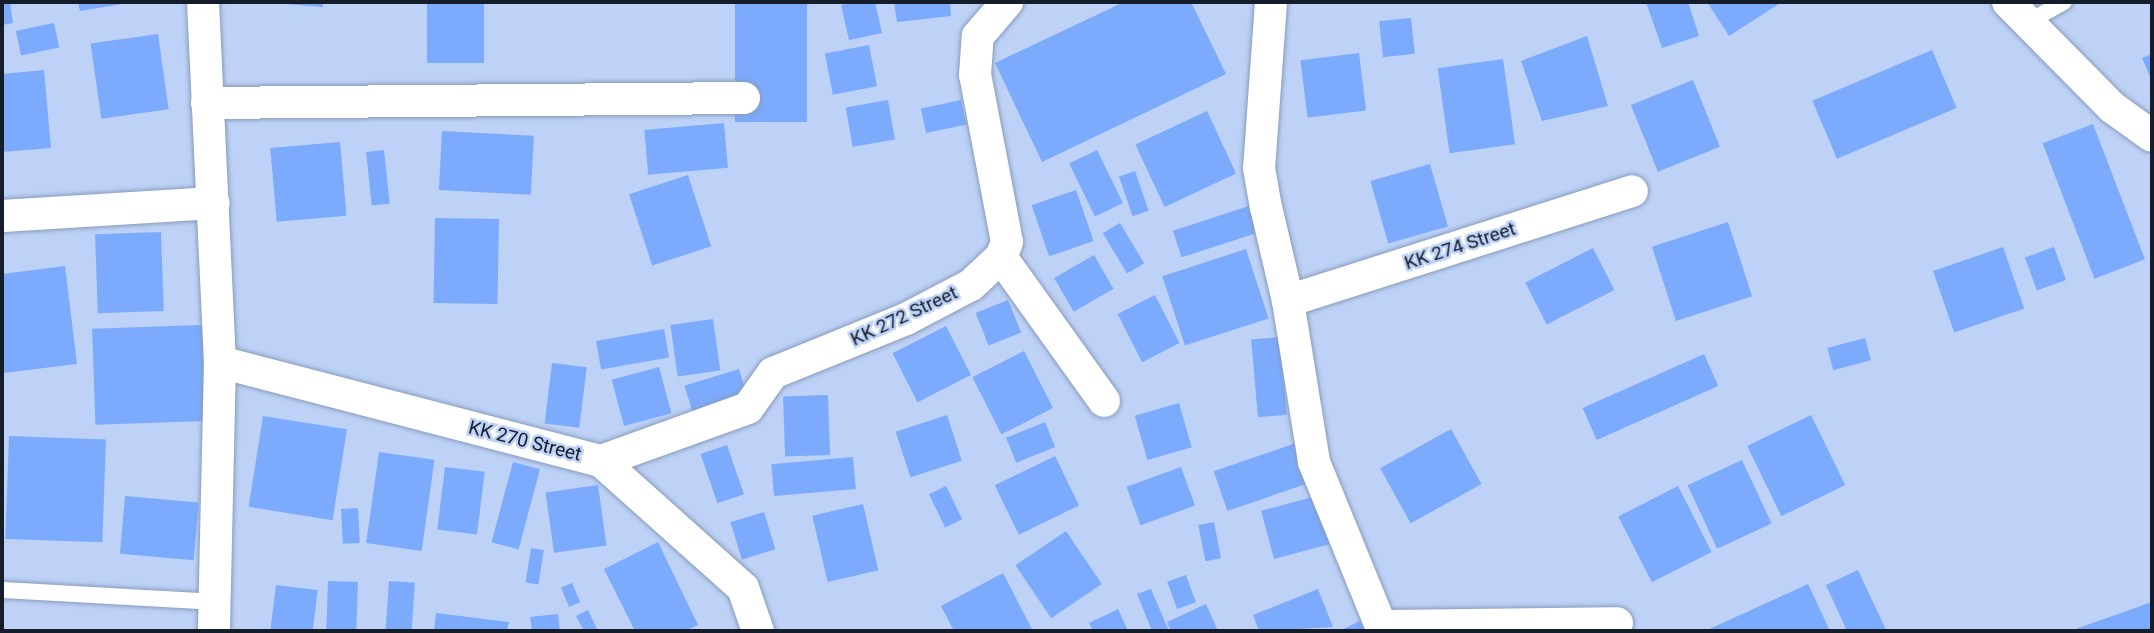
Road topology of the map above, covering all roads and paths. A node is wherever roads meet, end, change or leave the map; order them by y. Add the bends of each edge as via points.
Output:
1 (203, 2) edge
2 (1007, 2) edge
3 (1271, 2) edge
4 (2064, 2) edge
5 (2018, 12) edge
6 (744, 98) dead end
7 (207, 103) junction
8 (2152, 136) edge
9 (1632, 191) dead end
10 (214, 203) junction
11 (2, 216) edge
12 (1001, 257) junction
13 (1288, 301) junction
14 (220, 362) junction
15 (1104, 401) dead end
16 (601, 461) junction
17 (2, 590) edge
18 (214, 617) edge
19 (1617, 623) dead end
20 (1382, 629) edge
21 (758, 631) edge

1 - 7 street
2 - 12 street via 978,36 975,75 1007,242
3 - 13 street via 1259,168
4 - 5 lane
5 - 8 street via 2087,83
6 - 7 street
7 - 10 street
9 - 13 street, KK 274 Street
10 - 11 street
10 - 14 street
12 - 15 street
12 - 16 street, KK 272 Street via 971,285 906,319 773,373 748,408
13 - 20 street via 1314,462
14 - 16 street, KK 270 Street
14 - 18 street
16 - 21 street, KK 270 Street via 743,588
17 - 18 lane
19 - 20 street

